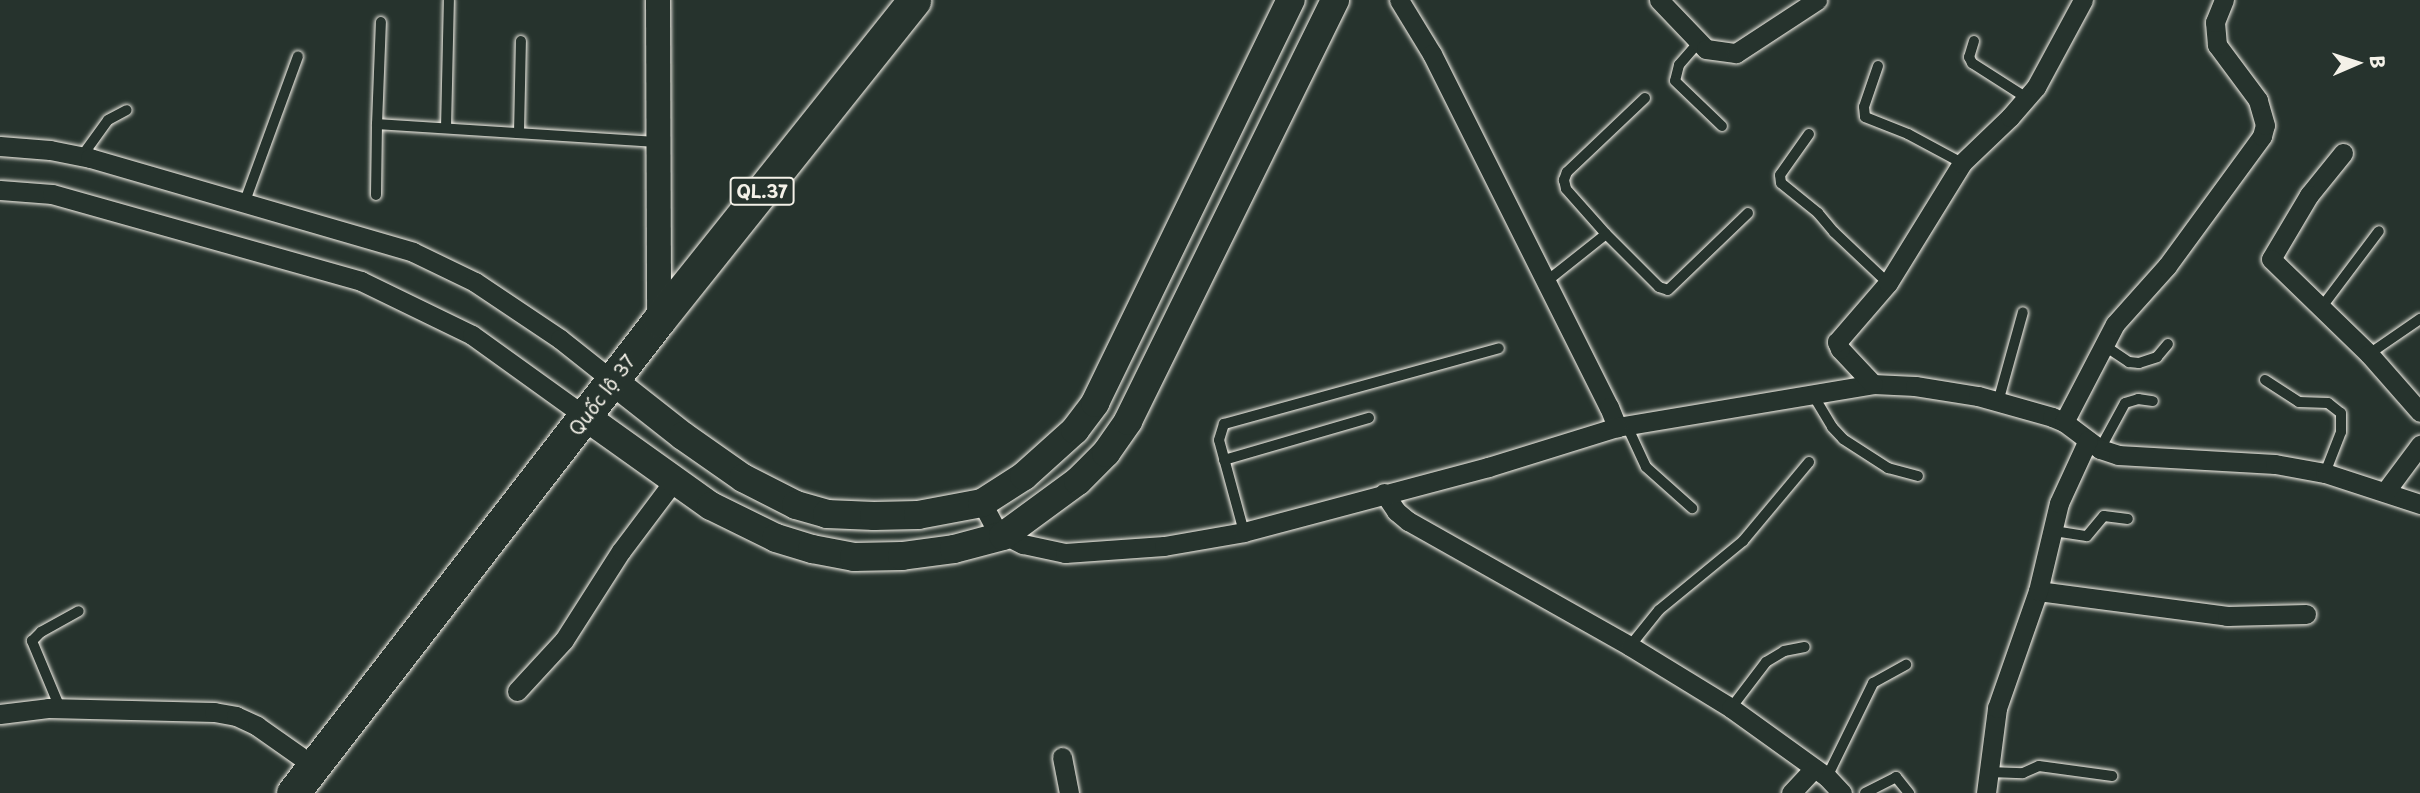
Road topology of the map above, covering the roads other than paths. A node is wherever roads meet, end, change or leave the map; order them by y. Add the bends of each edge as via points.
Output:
1 (449, 0) edge
2 (658, 0) edge
3 (914, 0) edge
4 (1291, 0) edge
5 (1335, 0) edge
6 (1399, 0) edge
7 (1658, 0) edge
8 (1817, 0) edge
9 (2083, 0) edge
10 (2224, 0) edge
11 (381, 22) dead end
12 (521, 41) dead end
13 (1974, 41) dead end
14 (1698, 43) junction
15 (299, 56) dead end
16 (1878, 66) dead end
17 (1645, 98) dead end
18 (2026, 98) junction
19 (127, 110) dead end
20 (377, 124) junction
21 (1722, 126) dead end
22 (446, 128) junction
23 (520, 133) junction
24 (1809, 134) dead end
25 (659, 142) junction
26 (0, 146) edge
27 (2343, 153) dead end
28 (82, 156) junction
29 (1962, 163) junction
30 (0, 190) edge
31 (376, 195) dead end
32 (245, 201) junction
33 (1748, 213) dead end
34 (2379, 231) dead end
35 (1606, 234) junction
36 (1547, 281) junction
37 (1888, 283) junction
38 (2321, 308) junction
39 (2023, 312) dead end
40 (2420, 319) edge
41 (659, 320) junction
42 (2168, 344) dead end
43 (2105, 346) junction
44 (1499, 348) dead end
45 (2369, 354) junction
46 (2265, 380) dead end
47 (612, 382) junction
48 (1873, 384) junction
49 (1813, 395) junction
50 (2153, 401) dead end
51 (1998, 402) junction
52 (2420, 412) edge
53 (589, 414) junction
54 (1369, 418) dead end
55 (2064, 422) junction
56 (1622, 426) junction
57 (2094, 444) junction
58 (2420, 445) edge
59 (1224, 460) junction
60 (1809, 462) dead end
61 (2325, 472) junction
62 (1918, 476) dead end
63 (673, 482) junction
64 (2385, 492) junction
65 (1384, 493) junction
66 (2420, 504) edge
67 (1692, 508) dead end
68 (990, 518) junction
69 (2128, 519) dead end
70 (2054, 531) junction
71 (1244, 532) junction
72 (2038, 592) junction
73 (79, 611) dead end
74 (2306, 614) dead end
75 (1630, 646) junction
76 (1805, 647) dead end
77 (1906, 665) dead end
78 (517, 691) dead end
79 (1731, 708) junction
80 (60, 709) junction
81 (0, 714) edge
82 (1062, 757) dead end
83 (314, 766) junction
84 (1821, 772) junction
85 (1989, 772) junction
86 (2112, 776) dead end
87 (293, 793) edge
88 (1069, 793) edge
89 (1791, 793) edge
90 (1842, 793) edge
91 (1865, 793) edge
92 (1909, 793) edge
93 (1986, 793) edge

1 - 22 lane
2 - 25 street
3 - 41 highway, Quốc lộ 37 / QL.37
4 - 68 main road via 1095,403
5 - 68 main road via 1128,421 1106,453 1078,481
6 - 36 street via 1432,54
7 - 14 street
8 - 14 street via 1735,53 1706,49
9 - 18 street via 2052,61
10 - 43 street via 2215,22 2217,45 2258,100 2265,125 2262,136 2167,266 2115,324
11 - 20 lane
12 - 23 lane
13 - 18 lane via 1969,57 1972,63
14 - 21 lane via 1679,65 1675,81
15 - 32 lane
16 - 29 lane via 1865,117
17 - 35 lane via 1564,180 1566,189
18 - 29 street
19 - 28 lane via 108,120
20 - 22 lane
20 - 31 lane
22 - 23 lane
23 - 25 lane
24 - 37 lane via 1780,175 1781,183
25 - 41 street
26 - 28 street
27 - 38 street via 2309,195 2271,259
28 - 32 street
29 - 37 street
30 - 53 street via 84,202 361,281 472,335
32 - 47 street via 393,245 437,263 475,282 560,339
33 - 35 lane via 1668,289 1660,287
34 - 38 lane
35 - 36 lane
36 - 56 street
37 - 48 street via 1838,342
38 - 45 street
39 - 51 lane
40 - 45 lane
41 - 47 highway, Quốc lộ 37 / QL.37
42 - 43 lane via 2157,357 2139,363 2129,362
43 - 55 street
44 - 59 lane via 1224,424 1220,431
45 - 52 street
46 - 61 lane via 2299,402 2329,403 2341,413 2341,432
47 - 53 highway, Quốc lộ 37 / QL.37
47 - 68 main road via 743,478 796,505 827,514
48 - 49 street
48 - 51 street via 1914,386
49 - 56 street
49 - 62 lane via 1843,439 1888,468
50 - 57 lane via 2125,403
51 - 55 street
53 - 63 main road
53 - 83 highway, Quốc lộ 37 / QL.37
54 - 59 lane
55 - 57 street
56 - 65 street
56 - 67 lane via 1646,467
57 - 61 street via 2135,458 2275,464
57 - 70 street via 2065,487
58 - 64 street
59 - 71 lane
60 - 75 lane via 1743,541 1658,610
61 - 64 street
63 - 68 main road via 720,512 776,538 854,556 954,549
63 - 78 street via 621,551 564,640
64 - 66 street
65 - 71 street
65 - 75 street via 1408,521
68 - 71 street via 1065,553 1164,546
69 - 70 lane via 2104,516 2087,536
70 - 72 street
72 - 74 street via 2227,616
72 - 85 street via 1997,708
73 - 80 lane via 32,641
75 - 79 street
76 - 79 lane via 1784,651 1766,662
77 - 84 lane via 1873,683
79 - 84 street
80 - 81 street
80 - 83 street via 236,716
82 - 88 street
83 - 87 highway, Quốc lộ 37 / QL.37
84 - 89 street
84 - 90 street
85 - 86 lane via 2023,773 2039,766
85 - 93 street
91 - 92 lane via 1896,777

